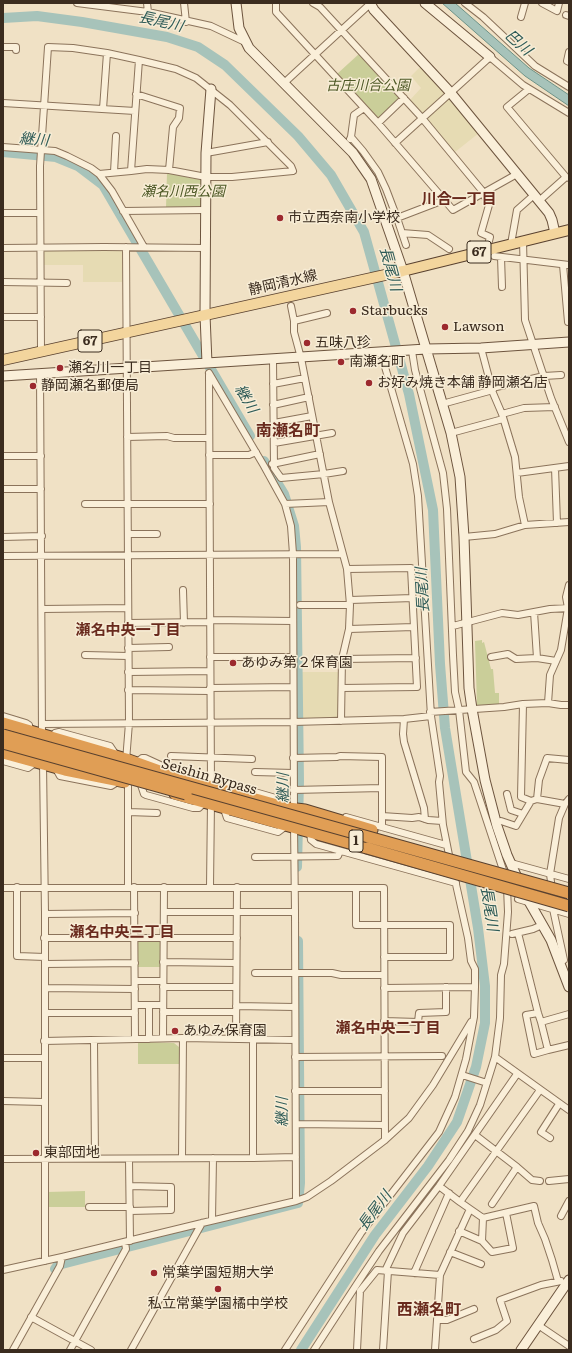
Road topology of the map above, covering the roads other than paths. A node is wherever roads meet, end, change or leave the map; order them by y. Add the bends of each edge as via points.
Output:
1 (77, 3) edge
2 (146, 3) edge
3 (184, 3) edge
4 (236, 3) edge
5 (276, 3) edge
6 (314, 3) edge
7 (370, 3) edge
8 (425, 3) edge
9 (465, 3) edge
10 (525, 3) edge
11 (542, 3) edge
12 (559, 3) edge
13 (321, 5) edge
14 (148, 12) junction
15 (521, 17) dead end
16 (186, 22) junction
17 (342, 31) junction
18 (247, 43) junction
19 (3, 47) edge
20 (16, 50) dead end
21 (569, 52) edge
22 (107, 53) junction
23 (315, 54) junction
24 (490, 57) junction
25 (139, 60) junction
26 (569, 62) edge
27 (284, 83) junction
28 (569, 87) edge
29 (211, 89) junction
30 (529, 89) junction
31 (450, 92) junction
32 (136, 94) junction
33 (404, 98) junction
34 (3, 103) edge
35 (44, 105) junction
36 (364, 108) junction
37 (103, 109) junction
38 (135, 111) junction
39 (569, 113) edge
40 (422, 118) junction
41 (378, 123) junction
42 (116, 136) dead end
43 (351, 137) junction
44 (268, 142) junction
45 (395, 143) junction
46 (344, 144) junction
47 (3, 147) edge
48 (41, 149) junction
49 (206, 153) junction
50 (169, 170) junction
51 (131, 171) junction
52 (114, 172) junction
53 (99, 174) junction
54 (517, 174) junction
55 (206, 177) junction
56 (568, 177) edge
57 (483, 194) junction
58 (537, 198) junction
59 (444, 200) junction
60 (205, 210) junction
61 (123, 211) junction
62 (3, 213) edge
63 (40, 213) junction
64 (397, 218) junction
65 (569, 230) edge
66 (402, 233) junction
67 (555, 233) junction
68 (489, 241) dead end
69 (523, 241) junction
70 (406, 244) dead end
71 (511, 244) junction
72 (126, 247) junction
73 (144, 247) junction
74 (3, 248) edge
75 (40, 248) junction
76 (205, 248) junction
77 (449, 249) dead end
78 (494, 256) dead end
79 (501, 257) junction
80 (523, 260) junction
81 (566, 265) edge
82 (403, 271) junction
83 (3, 282) edge
84 (67, 283) dead end
85 (41, 284) junction
86 (502, 287) dead end
87 (292, 306) dead end
88 (327, 313) dead end
89 (205, 315) junction
90 (3, 317) edge
91 (41, 317) junction
92 (294, 321) junction
93 (568, 322) dead end
94 (126, 333) junction
95 (569, 342) edge
96 (533, 344) junction
97 (481, 348) junction
98 (426, 349) junction
99 (410, 351) junction
100 (41, 352) junction
101 (383, 353) junction
102 (301, 358) junction
103 (273, 359) junction
104 (3, 360) edge
105 (207, 363) junction
106 (126, 368) junction
107 (40, 373) junction
108 (209, 373) junction
109 (561, 375) dead end
110 (3, 376) edge
111 (544, 376) junction
112 (305, 378) junction
113 (273, 384) junction
114 (492, 389) junction
115 (309, 397) junction
116 (442, 404) junction
117 (274, 405) junction
118 (555, 408) junction
119 (312, 416) junction
120 (503, 416) junction
121 (274, 423) junction
122 (332, 433) dead end
123 (451, 433) junction
124 (316, 435) junction
125 (127, 437) junction
126 (209, 438) junction
127 (569, 442) edge
128 (274, 443) junction
129 (256, 452) junction
130 (320, 454) junction
131 (3, 456) edge
132 (41, 456) junction
133 (209, 456) junction
134 (274, 464) junction
135 (264, 466) junction
136 (569, 466) edge
137 (555, 468) junction
138 (343, 470) dead end
139 (517, 473) junction
140 (324, 474) junction
141 (3, 489) edge
142 (41, 490) junction
143 (329, 502) junction
144 (85, 504) dead end
145 (127, 504) junction
146 (210, 504) junction
147 (285, 504) junction
148 (569, 522) edge
149 (556, 523) junction
150 (525, 525) junction
151 (128, 534) junction
152 (157, 534) dead end
153 (3, 536) edge
154 (42, 536) junction
155 (464, 537) junction
156 (211, 554) junction
157 (293, 554) junction
158 (342, 554) junction
159 (128, 555) junction
160 (3, 556) edge
161 (41, 556) junction
162 (347, 569) junction
163 (569, 585) edge
164 (183, 590) dead end
165 (413, 598) junction
166 (350, 602) junction
167 (300, 605) dead end
168 (128, 608) junction
169 (568, 608) edge
170 (42, 609) junction
171 (534, 612) junction
172 (210, 621) junction
173 (293, 621) junction
174 (467, 621) junction
175 (128, 623) junction
176 (184, 623) junction
177 (452, 626) junction
178 (414, 627) junction
179 (348, 629) junction
180 (169, 647) dead end
181 (128, 648) junction
182 (85, 655) dead end
183 (128, 656) junction
184 (210, 657) junction
185 (293, 657) junction
186 (491, 657) dead end
187 (416, 658) junction
188 (537, 658) junction
189 (342, 659) junction
190 (556, 661) junction
191 (210, 671) junction
192 (128, 672) junction
193 (293, 687) junction
194 (342, 688) junction
195 (210, 689) junction
196 (128, 690) junction
197 (548, 703) junction
198 (523, 704) junction
199 (569, 705) edge
200 (472, 709) junction
201 (458, 710) junction
202 (431, 714) junction
203 (3, 716) edge
204 (404, 719) junction
205 (341, 721) junction
206 (293, 722) junction
207 (3, 723) edge
208 (128, 723) junction
209 (210, 723) junction
210 (3, 729) edge
211 (30, 731) junction
212 (45, 732) junction
213 (3, 735) edge
214 (3, 743) edge
215 (3, 750) edge
216 (3, 753) edge
217 (171, 756) dead end
218 (210, 758) junction
219 (293, 758) junction
220 (252, 759) dead end
221 (569, 760) edge
222 (3, 761) edge
223 (130, 761) junction
224 (39, 763) junction
225 (256, 772) dead end
226 (293, 773) junction
227 (124, 784) junction
228 (142, 784) junction
229 (194, 785) junction
230 (215, 788) junction
231 (382, 788) junction
232 (293, 790) junction
233 (507, 794) dead end
234 (534, 800) junction
235 (567, 801) edge
236 (207, 804) junction
237 (294, 809) junction
238 (128, 812) junction
239 (157, 813) dead end
240 (523, 814) junction
241 (382, 816) junction
242 (425, 819) junction
243 (442, 821) junction
244 (501, 821) dead end
245 (290, 827) junction
246 (377, 828) junction
247 (310, 833) junction
248 (446, 845) junction
249 (340, 851) junction
250 (255, 857) dead end
251 (294, 857) junction
252 (511, 863) junction
253 (550, 874) junction
254 (569, 879) edge
255 (456, 883) junction
256 (569, 886) edge
257 (17, 887) junction
258 (131, 887) junction
259 (164, 887) junction
260 (210, 887) junction
261 (237, 887) junction
262 (3, 888) edge
263 (45, 888) junction
264 (294, 888) junction
265 (356, 888) junction
266 (569, 893) edge
267 (518, 899) dead end
268 (569, 901) edge
269 (530, 902) junction
270 (569, 906) edge
271 (553, 909) junction
272 (164, 912) junction
273 (237, 912) junction
274 (295, 912) junction
275 (134, 913) junction
276 (45, 914) junction
277 (569, 914) edge
278 (542, 925) junction
279 (384, 926) junction
280 (44, 938) junction
281 (236, 938) junction
282 (135, 939) junction
283 (163, 939) junction
284 (45, 956) junction
285 (384, 957) junction
286 (564, 960) edge
287 (163, 962) junction
288 (236, 962) junction
289 (135, 963) junction
290 (45, 964) junction
291 (254, 973) dead end
292 (295, 973) junction
293 (384, 975) junction
294 (135, 981) junction
295 (163, 984) junction
296 (236, 987) junction
297 (446, 987) junction
298 (475, 987) junction
299 (569, 987) edge
300 (45, 988) junction
301 (384, 988) junction
302 (135, 989) junction
303 (135, 1005) junction
304 (149, 1005) junction
305 (163, 1005) junction
306 (295, 1007) junction
307 (236, 1009) junction
308 (163, 1012) junction
309 (135, 1013) junction
310 (538, 1013) junction
311 (45, 1014) junction
312 (569, 1014) edge
313 (474, 1017) junction
314 (384, 1021) junction
315 (541, 1022) junction
316 (163, 1038) junction
317 (183, 1038) junction
318 (135, 1039) junction
319 (149, 1039) junction
320 (236, 1039) junction
321 (253, 1040) junction
322 (295, 1040) junction
323 (44, 1041) junction
324 (94, 1041) junction
325 (569, 1045) edge
326 (548, 1050) junction
327 (384, 1056) junction
328 (442, 1056) dead end
329 (295, 1057) junction
330 (495, 1057) junction
331 (3, 1058) edge
332 (44, 1058) junction
333 (517, 1074) junction
334 (462, 1075) junction
335 (487, 1082) junction
336 (540, 1090) junction
337 (295, 1091) junction
338 (385, 1091) junction
339 (3, 1101) edge
340 (44, 1102) junction
341 (559, 1104) junction
342 (569, 1110) edge
343 (296, 1124) junction
344 (385, 1125) junction
345 (475, 1135) junction
346 (550, 1138) dead end
347 (385, 1140) junction
348 (497, 1151) junction
349 (296, 1157) junction
350 (3, 1158) edge
351 (95, 1158) junction
352 (182, 1158) junction
353 (213, 1158) junction
354 (253, 1158) junction
355 (44, 1159) junction
356 (130, 1159) junction
357 (517, 1167) junction
358 (569, 1179) edge
359 (540, 1181) dead end
360 (549, 1181) dead end
361 (130, 1186) junction
362 (439, 1186) junction
363 (448, 1193) junction
364 (296, 1201) junction
365 (460, 1202) junction
366 (569, 1202) edge
367 (492, 1204) dead end
368 (89, 1207) dead end
369 (130, 1209) junction
370 (470, 1209) junction
371 (506, 1212) junction
372 (561, 1216) dead end
373 (484, 1218) junction
374 (212, 1220) junction
375 (202, 1223) junction
376 (460, 1231) junction
377 (128, 1241) junction
378 (482, 1241) junction
379 (450, 1252) junction
380 (62, 1257) junction
381 (45, 1261) junction
382 (481, 1264) dead end
383 (3, 1270) edge
384 (387, 1271) junction
385 (414, 1273) junction
386 (440, 1275) junction
387 (564, 1282) edge
388 (474, 1309) dead end
389 (32, 1317) junction
390 (438, 1320) junction
391 (538, 1325) junction
392 (474, 1339) dead end
393 (75, 1341) junction
394 (569, 1346) edge
395 (13, 1350) edge
396 (70, 1350) edge
397 (91, 1350) edge
398 (131, 1350) edge
399 (285, 1350) edge
400 (314, 1350) edge
401 (357, 1350) edge
402 (383, 1350) edge
403 (434, 1350) edge
404 (521, 1350) edge

1 - 14 street
2 - 14 street
3 - 16 street
4 - 18 street via 239,28
5 - 23 street via 276,12
6 - 13 street
7 - 17 street
7 - 31 street
8 - 24 street
9 - 28 street via 535,66
10 - 15 street
11 - 12 street via 557,11
13 - 17 street
14 - 16 street
16 - 18 street via 211,26
17 - 23 street
17 - 33 street
18 - 27 street via 257,57
19 - 20 street via 16,47
21 - 26 street
22 - 25 street
22 - 35 street via 48,47
22 - 37 street
23 - 27 street
23 - 36 street
24 - 30 street
24 - 31 street
25 - 29 street via 176,69 196,78
25 - 32 street
27 - 46 street
29 - 44 street
29 - 49 street
30 - 39 street
30 - 56 street via 507,107
31 - 40 street
31 - 54 street
32 - 38 street
32 - 50 street via 180,108 179,118 173,127
33 - 40 street
33 - 41 street
34 - 35 street
35 - 37 street
35 - 48 street
36 - 41 street
36 - 43 street via 354,116
37 - 38 street
38 - 51 street
40 - 45 street
40 - 57 street
41 - 45 street
42 - 52 street
43 - 46 street
43 - 64 street via 378,172
44 - 49 street
44 - 55 street via 296,171
45 - 59 street
46 - 82 street via 371,179
47 - 48 street
48 - 53 street via 67,156
48 - 63 street
49 - 55 street
50 - 51 street
50 - 55 street
51 - 52 street
52 - 53 street
53 - 61 street
54 - 57 street
54 - 58 street
55 - 60 street
56 - 58 street
57 - 59 street via 453,210
57 - 68 street via 489,205 481,234 490,237
58 - 67 street via 549,213
58 - 71 street via 517,210
59 - 64 street
60 - 61 street
60 - 76 street
61 - 73 street
62 - 63 street
63 - 75 street
64 - 66 street
65 - 67 main road, 静岡清水線 / 67
66 - 70 street
66 - 77 street via 428,235
67 - 69 main road, 静岡清水線 / 67
69 - 71 main road, 静岡清水線 / 67
69 - 80 street
71 - 82 main road, 静岡清水線 / 67
72 - 73 street
72 - 75 street
72 - 94 street
73 - 76 street
74 - 75 street
75 - 85 street
76 - 89 street
78 - 79 street
79 - 80 street
79 - 86 street
80 - 81 street
80 - 96 street via 525,320
81 - 93 street
82 - 89 main road, 静岡清水線 / 67
82 - 98 street
83 - 85 street
84 - 85 street
85 - 91 street
87 - 92 street
88 - 92 street
89 - 94 main road, 静岡清水線 / 67
89 - 105 street
90 - 91 street
91 - 100 street
92 - 102 street via 294,332
94 - 100 main road, 静岡清水線 / 67
94 - 106 street
95 - 96 street
96 - 97 street
96 - 111 street
97 - 98 street
97 - 114 street
98 - 99 street
98 - 116 street
99 - 101 street
99 - 177 street via 443,473
100 - 104 main road, 静岡清水線 / 67
101 - 102 street
101 - 202 street via 413,464 418,496
102 - 103 street
102 - 112 street
103 - 105 street
103 - 113 street
105 - 106 street
105 - 108 street
106 - 107 street
106 - 125 street
107 - 110 street
107 - 132 street
108 - 126 street
108 - 129 street
109 - 111 street
111 - 114 street
111 - 118 street
112 - 113 street
112 - 115 street
113 - 117 street
114 - 116 street
114 - 120 street
115 - 117 street
115 - 119 street
116 - 123 street
117 - 121 street
118 - 120 street via 524,408
118 - 127 street
119 - 121 street
119 - 124 street
120 - 123 street
120 - 139 street
121 - 128 street
122 - 124 street
123 - 155 street via 460,477
124 - 128 street
124 - 130 street
125 - 126 street
125 - 145 street
126 - 133 street
128 - 134 street
129 - 133 street via 249,455
129 - 135 street
130 - 134 street
130 - 140 street
131 - 132 street
132 - 142 street
133 - 146 street
134 - 135 street
134 - 140 street via 281,478
135 - 147 street
136 - 137 street
137 - 139 street
137 - 149 street
138 - 140 street
139 - 150 street
140 - 143 street
141 - 142 street
142 - 154 street
143 - 147 street
143 - 158 street
144 - 145 street
145 - 146 street
145 - 151 street
146 - 156 street
147 - 157 street via 291,526
148 - 149 street
149 - 150 street
150 - 155 street via 495,534
151 - 152 street
151 - 159 street
153 - 154 street
154 - 161 street
155 - 174 street
156 - 157 street
156 - 159 street
156 - 172 street
157 - 158 street
157 - 173 street
158 - 162 street
159 - 161 street
159 - 168 street
160 - 161 street
161 - 170 street
162 - 165 street via 411,568
162 - 166 street
163 - 169 street via 566,597
164 - 176 street
165 - 166 street
165 - 178 street
166 - 167 street
166 - 179 street
168 - 170 street
168 - 175 street
169 - 171 street
169 - 190 street via 561,650
170 - 212 street
171 - 174 street via 518,615 502,613
171 - 188 street
172 - 173 street
172 - 176 street
172 - 184 street
173 - 185 street
174 - 177 street
174 - 200 street
175 - 176 street
175 - 181 street
177 - 201 street
178 - 179 street
178 - 187 street
179 - 189 street
180 - 181 street
181 - 183 street
182 - 183 street
183 - 192 street
184 - 185 street
184 - 191 street
185 - 193 street
186 - 188 street via 508,654 516,659
187 - 189 street
187 - 194 street via 417,687
188 - 190 street
189 - 194 street
190 - 197 street via 550,675
191 - 192 street
191 - 195 street
192 - 196 street
193 - 195 street
193 - 206 street
194 - 205 street
195 - 196 street
195 - 209 street
196 - 208 street
197 - 198 street
197 - 199 street
198 - 200 street
198 - 234 street via 521,797
200 - 201 street
200 - 252 street via 485,780 497,826
201 - 202 street
201 - 330 street via 466,772 474,782 506,879 508,896
202 - 204 street
202 - 243 street via 440,776
203 - 211 street via 26,723
204 - 205 street
204 - 242 street via 404,742
205 - 206 street
206 - 209 street
206 - 219 street
207 - 211 highway, 1
208 - 209 street
208 - 212 street
208 - 223 street
209 - 218 street
210 - 229 highway, bridge
211 - 212 highway, 1
212 - 223 highway, 1
212 - 224 street
213 - 229 highway, Seishin Bypass / 1, bridge
214 - 228 highway, Seishin Bypass / 1, bridge
215 - 228 highway, 1, bridge
216 - 224 highway, 1
217 - 218 street
218 - 220 street
218 - 230 street
219 - 226 street
219 - 231 street via 382,756
221 - 234 street via 547,758
222 - 224 street via 28,768
223 - 229 highway, 1
224 - 227 highway, 1
224 - 263 street
225 - 226 street
226 - 232 street
227 - 228 highway, 1
227 - 238 street
228 - 236 highway, 1
228 - 268 highway, Seishin Bypass / 1, bridge
229 - 230 highway, 1
229 - 266 highway, Seishin Bypass / 1, bridge
230 - 236 street
230 - 237 highway, 1
231 - 232 street
231 - 241 street
232 - 237 street
233 - 240 street via 511,810
234 - 235 street
234 - 240 street
235 - 253 street via 559,818
236 - 245 highway, 1
236 - 260 street
237 - 245 street
237 - 246 highway, 1
238 - 239 street
238 - 258 street
240 - 244 street via 516,826
241 - 242 street
241 - 246 street
242 - 243 street
243 - 248 street
245 - 247 highway, 1
245 - 251 street
246 - 248 street
246 - 256 highway, 1
247 - 249 street via 312,842
247 - 270 highway, 1, bridge
248 - 255 street
249 - 251 street via 338,856
249 - 255 street
250 - 251 street
251 - 264 street
252 - 253 street
252 - 269 street
253 - 254 street
253 - 271 street
255 - 298 street via 474,969
257 - 262 street
257 - 263 street
257 - 284 street via 17,956
258 - 259 street
258 - 263 street
258 - 275 street
259 - 260 street
259 - 272 street
260 - 261 street
261 - 264 street
261 - 273 street
263 - 276 street
264 - 265 street
264 - 274 street
265 - 279 street via 356,925
265 - 279 street via 384,888
267 - 269 street
269 - 271 street
269 - 278 street
271 - 277 street
271 - 286 street
272 - 273 street
272 - 283 street
273 - 274 street
273 - 281 street
274 - 292 street
275 - 276 street
275 - 282 street
276 - 280 street
278 - 286 street
278 - 310 street via 515,934
279 - 285 street
279 - 285 street via 450,925 450,957
280 - 282 street
280 - 284 street
281 - 283 street
281 - 288 street
282 - 283 street
282 - 289 street
283 - 287 street
284 - 290 street
285 - 293 street
286 - 299 street
287 - 288 street
287 - 295 street
288 - 296 street
289 - 290 street
289 - 294 street
290 - 300 street
291 - 292 street
292 - 293 street
292 - 306 street
293 - 301 street
294 - 295 street
294 - 302 street
295 - 296 street
295 - 305 street
296 - 307 street
297 - 298 street
297 - 301 street
297 - 314 street via 446,1012 419,1013 418,1022
298 - 313 street
300 - 302 street
300 - 311 street
301 - 314 street
302 - 303 street
303 - 304 street
303 - 309 street
304 - 305 street
304 - 319 street
305 - 308 street
306 - 307 street
306 - 322 street
307 - 308 street
307 - 320 street
308 - 316 street
309 - 311 street
309 - 318 street
310 - 315 street
310 - 326 street via 526,1015 534,1054
311 - 323 street
312 - 315 street
313 - 334 street
313 - 347 street via 433,1085 409,1118
314 - 327 street
315 - 326 street
316 - 317 street
316 - 319 street
317 - 320 street
317 - 352 street
318 - 319 street
318 - 324 street
320 - 321 street
321 - 322 street
321 - 354 street
322 - 329 street
323 - 324 street
323 - 332 street
324 - 351 street
325 - 326 street
327 - 328 street
327 - 329 street
327 - 338 street
329 - 337 street
330 - 333 street
330 - 335 street
331 - 332 street
332 - 340 street
333 - 336 street
333 - 345 street
334 - 335 street
334 - 399 street via 439,1132 361,1233
335 - 400 street via 480,1105 464,1137 375,1258
336 - 341 street
336 - 348 street
337 - 338 street
337 - 343 street
338 - 344 street
339 - 340 street
340 - 355 street
341 - 342 street
341 - 346 street via 541,1132
343 - 344 street
343 - 349 street
344 - 347 street
345 - 348 street
345 - 362 street
347 - 364 street via 331,1181
348 - 357 street
348 - 365 street
349 - 354 street
349 - 364 street
350 - 355 street
351 - 355 street
351 - 356 street
352 - 353 street
352 - 356 street
353 - 354 street
353 - 374 street
355 - 381 street
356 - 361 street
357 - 359 street via 532,1180
357 - 367 street
358 - 360 street
361 - 369 street
361 - 369 street via 171,1187 171,1210
362 - 363 street
362 - 384 street via 403,1233
363 - 365 street
363 - 385 street
364 - 374 street
365 - 370 street
366 - 372 street
368 - 369 street
369 - 377 street
370 - 373 street
370 - 376 street
371 - 373 street
371 - 378 street via 513,1248 492,1252
371 - 387 street via 534,1206 552,1260
373 - 378 street
374 - 375 street
375 - 377 street
375 - 398 street
376 - 378 street
376 - 379 street
377 - 380 street
377 - 393 street
379 - 382 street
379 - 386 street
380 - 381 street
380 - 389 street via 60,1266
381 - 383 street
384 - 385 street
384 - 401 street via 377,1270 360,1291
384 - 402 street
385 - 386 street
386 - 390 street
387 - 391 street
387 - 392 street via 541,1285 500,1300 507,1320 496,1330
388 - 390 street via 447,1320
389 - 393 street
389 - 395 street
390 - 403 street
391 - 394 street
391 - 404 street
393 - 396 street
393 - 397 street

